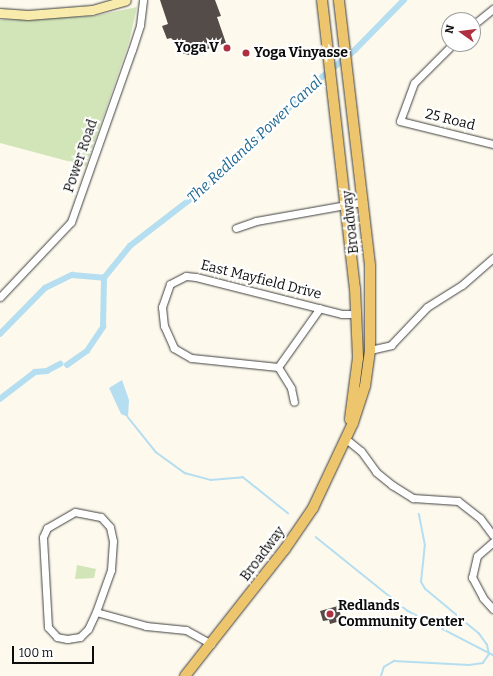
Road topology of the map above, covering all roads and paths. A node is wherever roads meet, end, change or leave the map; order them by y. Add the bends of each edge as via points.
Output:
1 (126, 0) edge
2 (143, 0) edge
3 (322, 0) edge
4 (339, 0) edge
5 (493, 9) edge
6 (0, 13) edge
7 (481, 19) edge
8 (445, 52) edge
9 (493, 144) edge
10 (363, 202) junction
11 (346, 205) junction
12 (236, 228) dead end
13 (369, 257) junction
14 (493, 258) edge
15 (0, 297) edge
16 (320, 308) junction
17 (357, 314) junction
18 (370, 350) junction
19 (278, 367) junction
20 (294, 402) dead end
21 (346, 438) junction
22 (493, 535) edge
23 (493, 542) edge
24 (493, 609) edge
25 (96, 612) junction
26 (210, 644) junction
27 (185, 676) edge

1 - 6 street via 92,10 28,15
2 - 15 street, Power Road via 140,25 132,50 70,222
3 - 11 main road, Broadway
4 - 10 main road, Broadway
5 - 7 street
8 - 9 street, 25 Road via 414,82 400,121
10 - 11 street
10 - 13 main road, Broadway
11 - 12 street via 256,221
11 - 17 main road, Broadway
13 - 17 main road via 367,297 364,308
13 - 18 main road, Broadway
14 - 18 street via 462,285 427,307 391,345
16 - 17 street, East Mayfield Drive via 342,314
16 - 19 street
16 - 19 street, East Mayfield Drive via 196,276 176,279 166,293 162,307 164,326 169,341 181,354 191,358
17 - 21 main road, Broadway via 357,377
18 - 21 main road, Broadway via 360,406
19 - 20 street via 291,388
21 - 22 street via 361,451 376,472 392,485 413,498 458,501 480,518
21 - 26 main road, Broadway via 322,491 305,520
23 - 24 street via 477,556 472,576 483,598
25 - 25 street via 88,629 80,637 67,640 57,637 48,627 43,536 47,528 75,512 101,517 110,527 113,540 111,570
25 - 26 street via 146,626 186,630
26 - 27 main road, Broadway

